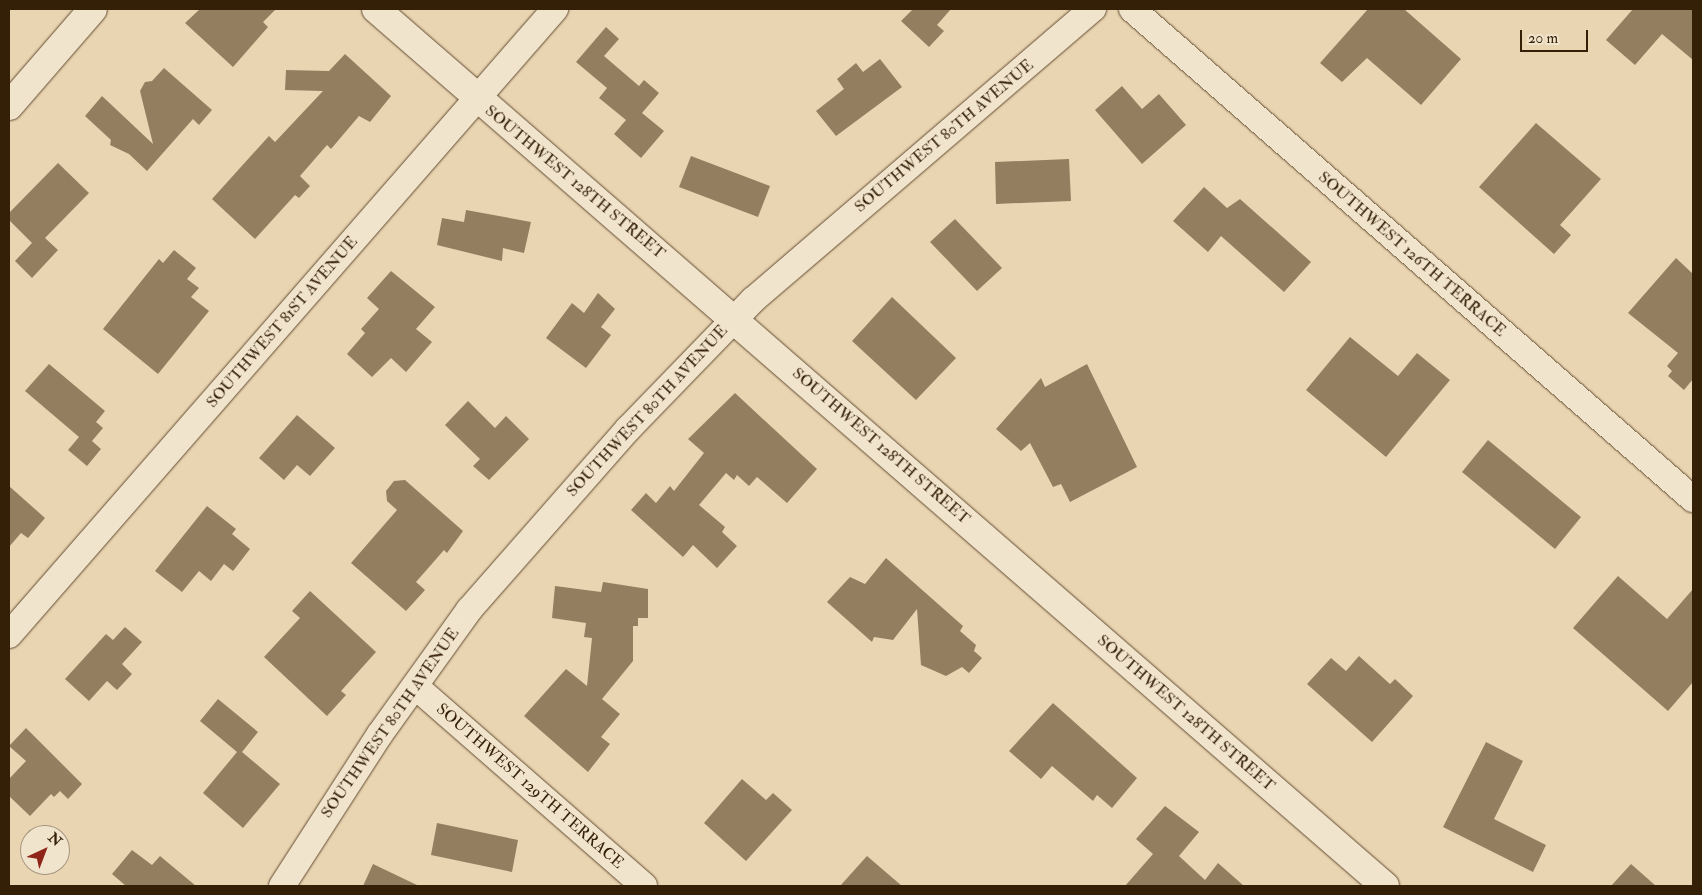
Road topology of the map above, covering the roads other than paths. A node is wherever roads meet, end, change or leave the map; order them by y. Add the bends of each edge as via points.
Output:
1 (93, 9) edge
2 (376, 9) edge
3 (555, 9) edge
4 (1093, 9) edge
5 (1132, 9) edge
6 (476, 99) junction
7 (9, 106) edge
8 (735, 318) junction
9 (1693, 499) edge
10 (9, 635) edge
11 (415, 686) junction
12 (282, 886) edge
13 (644, 886) edge
14 (1385, 886) edge

1 - 7 street
2 - 6 street, SOUTHWEST 128TH STREET
3 - 6 street, SOUTHWEST 81ST AVENUE
4 - 8 street, SOUTHWEST 80TH AVENUE
5 - 9 street, SOUTHWEST 126TH TERRACE
6 - 8 street, SOUTHWEST 128TH STREET
6 - 10 street, SOUTHWEST 81ST AVENUE
8 - 11 street, SOUTHWEST 80TH AVENUE via 526,542
8 - 14 street, SOUTHWEST 128TH STREET
11 - 12 street, SOUTHWEST 80TH AVENUE
11 - 13 street, SOUTHWEST 129TH TERRACE

